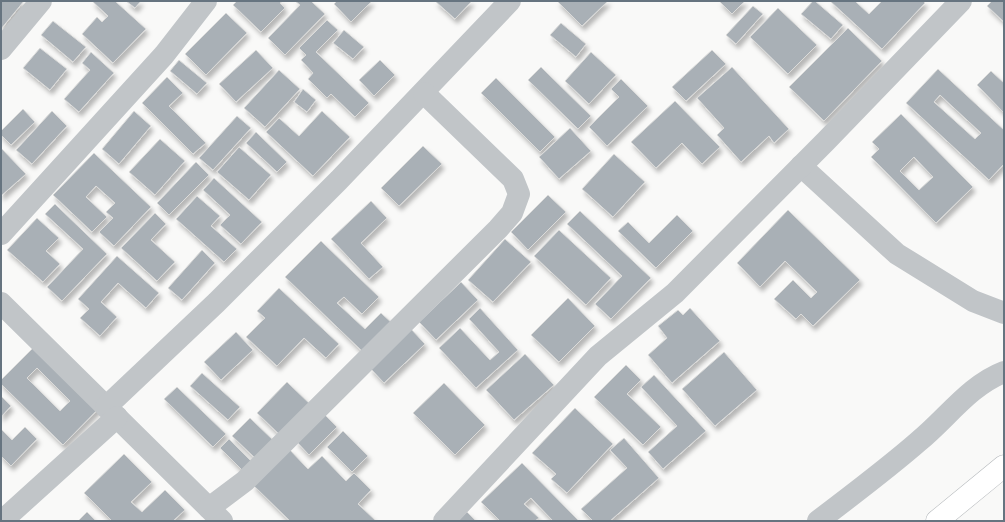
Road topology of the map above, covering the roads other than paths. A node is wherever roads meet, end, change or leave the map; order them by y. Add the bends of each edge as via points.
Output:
1 (42, 1) edge
2 (206, 1) edge
3 (510, 1) edge
4 (961, 1) edge
5 (1, 49) edge
6 (424, 92) junction
7 (801, 166) junction
8 (1, 234) edge
9 (1, 303) edge
10 (1004, 313) edge
11 (1004, 372) edge
12 (111, 412) junction
13 (1004, 466) edge
14 (216, 515) edge
15 (2, 521) edge
16 (444, 521) edge
17 (818, 521) edge
18 (938, 521) edge

1 - 5 street
2 - 8 street via 164,55
3 - 6 street
4 - 7 street
6 - 12 street
6 - 14 street via 513,179 519,194 512,213 245,481
7 - 10 street via 897,254 973,301
7 - 16 street via 674,293 598,356
9 - 12 street
11 - 17 street via 975,388 920,441
12 - 14 street
12 - 15 street
13 - 18 highway

